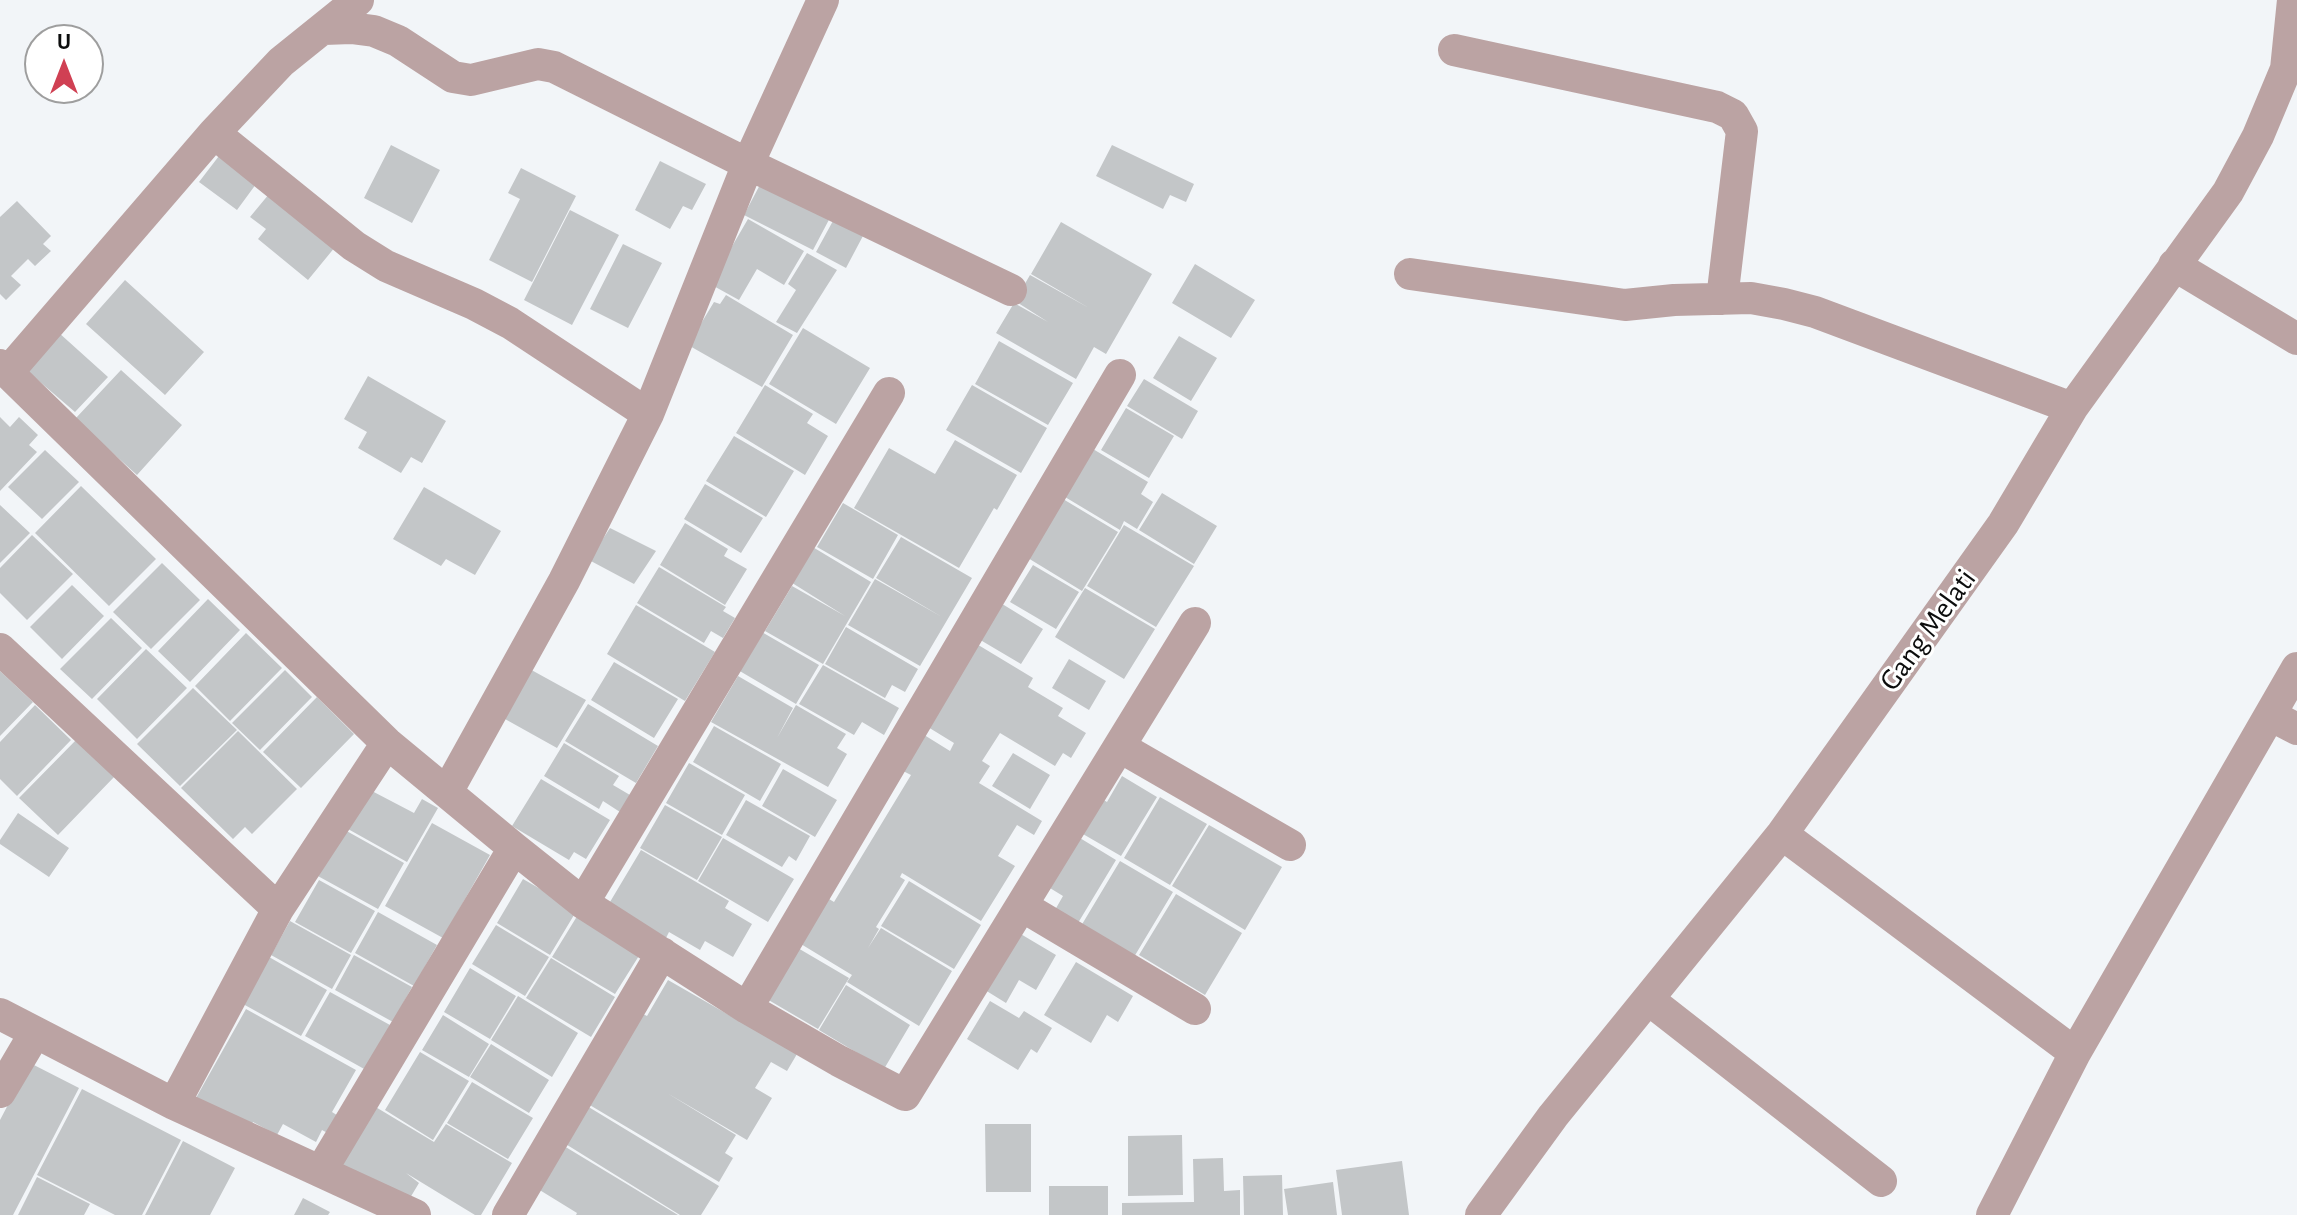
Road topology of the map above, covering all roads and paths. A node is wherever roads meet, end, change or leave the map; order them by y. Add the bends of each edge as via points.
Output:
1 (358, 0) edge
2 (823, 0) edge
3 (2293, 0) edge
4 (324, 29) junction
5 (1454, 50) dead end
6 (2291, 73) edge
7 (214, 133) junction
8 (748, 164) junction
9 (2174, 265) junction
10 (1410, 274) dead end
11 (1011, 290) dead end
12 (1722, 299) junction
13 (2297, 339) edge
14 (4, 369) edge
15 (1120, 375) dead end
16 (889, 393) dead end
17 (2072, 408) junction
18 (648, 414) junction
19 (1195, 623) dead end
20 (0, 649) edge
21 (2297, 668) edge
22 (2284, 722) edge
23 (387, 743) junction
24 (1120, 747) junction
25 (447, 792) junction
26 (1782, 834) junction
27 (1290, 845) dead end
28 (514, 848) junction
29 (583, 903) junction
30 (1022, 906) junction
31 (278, 909) junction
32 (662, 953) junction
33 (1648, 999) junction
34 (747, 1008) junction
35 (1195, 1009) dead end
36 (0, 1014) edge
37 (35, 1033) junction
38 (2075, 1053) junction
39 (0, 1092) edge
40 (174, 1104) junction
41 (321, 1171) junction
42 (1881, 1181) dead end
43 (415, 1215) edge
44 (508, 1215) edge
45 (1481, 1215) edge
46 (1992, 1215) edge

1 - 4 street
2 - 8 street
3 - 6 street, Gang Melati
4 - 7 street via 281,62
4 - 8 street via 374,31 453,77 471,80 538,64 554,67
5 - 12 street via 1717,107 1733,115 1742,131
6 - 9 street, Gang Melati via 2228,192
7 - 14 street
7 - 18 street via 354,246 510,323
8 - 11 street
8 - 18 street
9 - 13 street
9 - 17 street, Gang Melati
10 - 12 street via 1625,305
12 - 17 street via 1751,298 1815,312
14 - 23 street
15 - 34 street
16 - 29 street
17 - 26 street, Gang Melati via 2003,524
18 - 25 street via 564,581
19 - 24 street
20 - 31 street
21 - 22 street
22 - 38 street
23 - 25 street
23 - 31 street
24 - 27 street
24 - 30 street
25 - 28 street
26 - 33 street, Gang Melati
26 - 38 street
28 - 29 street
28 - 41 street
29 - 32 street
30 - 34 street via 905,1095
30 - 35 street
31 - 40 street
32 - 34 street
32 - 44 street
33 - 42 street
33 - 45 street, Gang Melati
36 - 37 street
37 - 39 street
37 - 40 street
38 - 46 street
40 - 41 street
41 - 43 street

